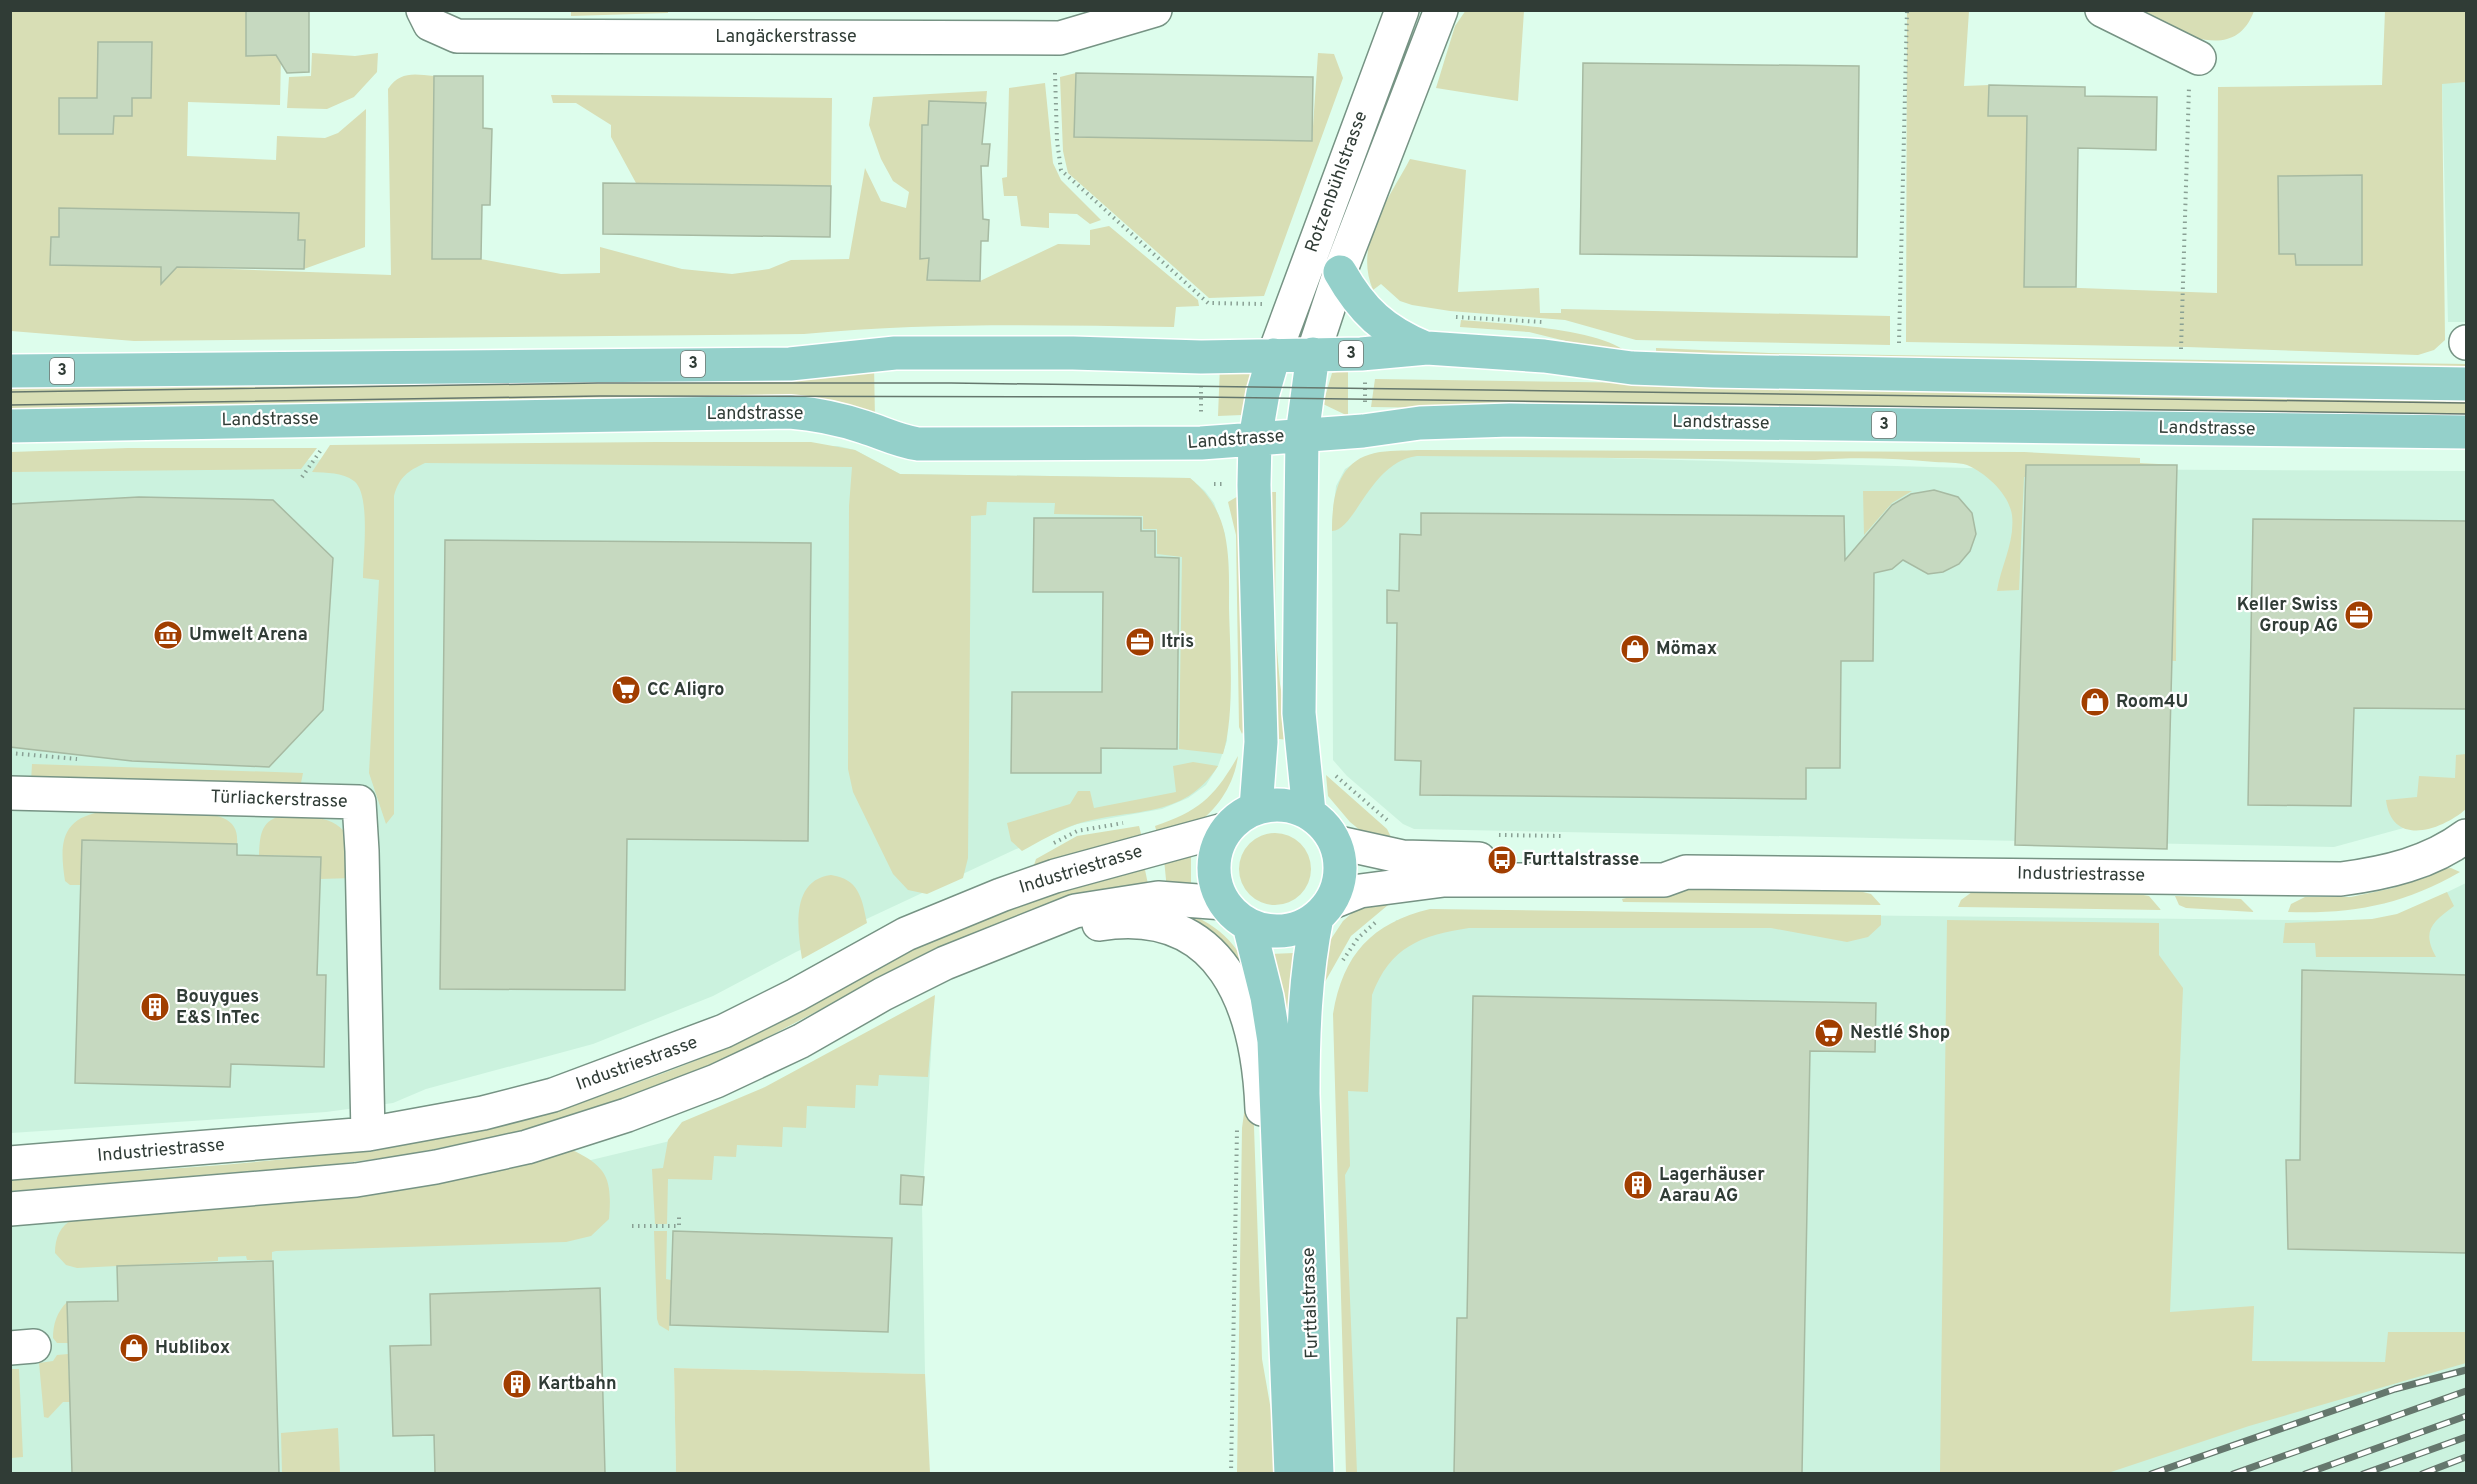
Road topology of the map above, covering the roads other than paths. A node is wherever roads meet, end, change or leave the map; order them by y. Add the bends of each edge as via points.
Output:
1 (423, 10) edge
2 (1155, 10) edge
3 (1402, 10) edge
4 (1441, 10) edge
5 (2102, 10) edge
6 (2199, 58) road end
7 (1340, 272) junction
8 (1427, 348) junction
9 (1313, 354) junction
10 (1274, 355) junction
11 (10, 371) edge
12 (2466, 384) edge
13 (10, 426) edge
14 (2466, 432) edge
15 (1302, 435) junction
16 (1256, 439) junction
17 (10, 793) edge
18 (1256, 808) junction
19 (1309, 812) junction
20 (1227, 829) junction
21 (1335, 842) junction
22 (2462, 846) edge
23 (1686, 872) junction
24 (1224, 903) junction
25 (1324, 910) junction
26 (1250, 925) junction
27 (1011, 936) junction
28 (368, 1134) junction
29 (10, 1163) edge
30 (10, 1209) edge
31 (1281, 1245) junction
32 (1291, 1473) edge
33 (1317, 1473) edge

1 - 2 street, Langäckerstrasse via 430,24 457,36 1004,38 1060,38
3 - 10 street, Rotzenbühlstrasse
4 - 7 street, Rotzenbühlstrasse
5 - 6 street
7 - 8 main road via 1356,298 1383,327
7 - 9 street, Rotzenbühlstrasse
8 - 9 main road, 3
8 - 12 main road, 3 via 1544,356 1632,368 1713,371
9 - 10 main road, 3
9 - 15 main road
10 - 11 main road, 3 via 895,353 790,364
10 - 16 main road
13 - 16 main road, Landstrasse / 3 via 790,412 828,416 895,440 918,444 1201,443
14 - 15 main road, Landstrasse / 3 via 1510,420 1420,423
15 - 16 main road, Landstrasse / 3
15 - 19 main road via 1299,713
16 - 18 main road via 1262,742
17 - 28 street, Türliackerstrasse via 359,802
18 - 19 main road via 1283,805
18 - 20 main road via 1239,816
19 - 21 main road via 1322,822
20 - 24 main road via 1217,846 1214,866 1216,885
20 - 28 street, Industriestrasse via 1055,876 1001,896 906,934 724,1031 553,1095 483,1113
21 - 23 street, Industriestrasse via 1403,856 1668,864
21 - 25 main road via 1341,869 1338,886
22 - 23 street, Industriestrasse via 2381,873 2341,879
23 - 25 street, Industriestrasse via 1664,880 1444,880 1360,891
24 - 26 main road
24 - 27 street, Industriestrasse via 1158,898 1075,911
25 - 26 main road via 1301,927 1283,932
25 - 33 main road, Furttalstrasse via 1308,963 1303,1048
26 - 31 main road, Furttalstrasse via 1268,997 1274,1041
27 - 30 street, Industriestrasse via 904,984 801,1041 716,1080 526,1148 356,1180
27 - 31 street, Industriestrasse via 1122,921 1159,926 1201,946 1223,967 1240,992 1255,1040 1261,1084 1264,1173
28 - 29 street, Industriestrasse
31 - 32 main road, Furttalstrasse

